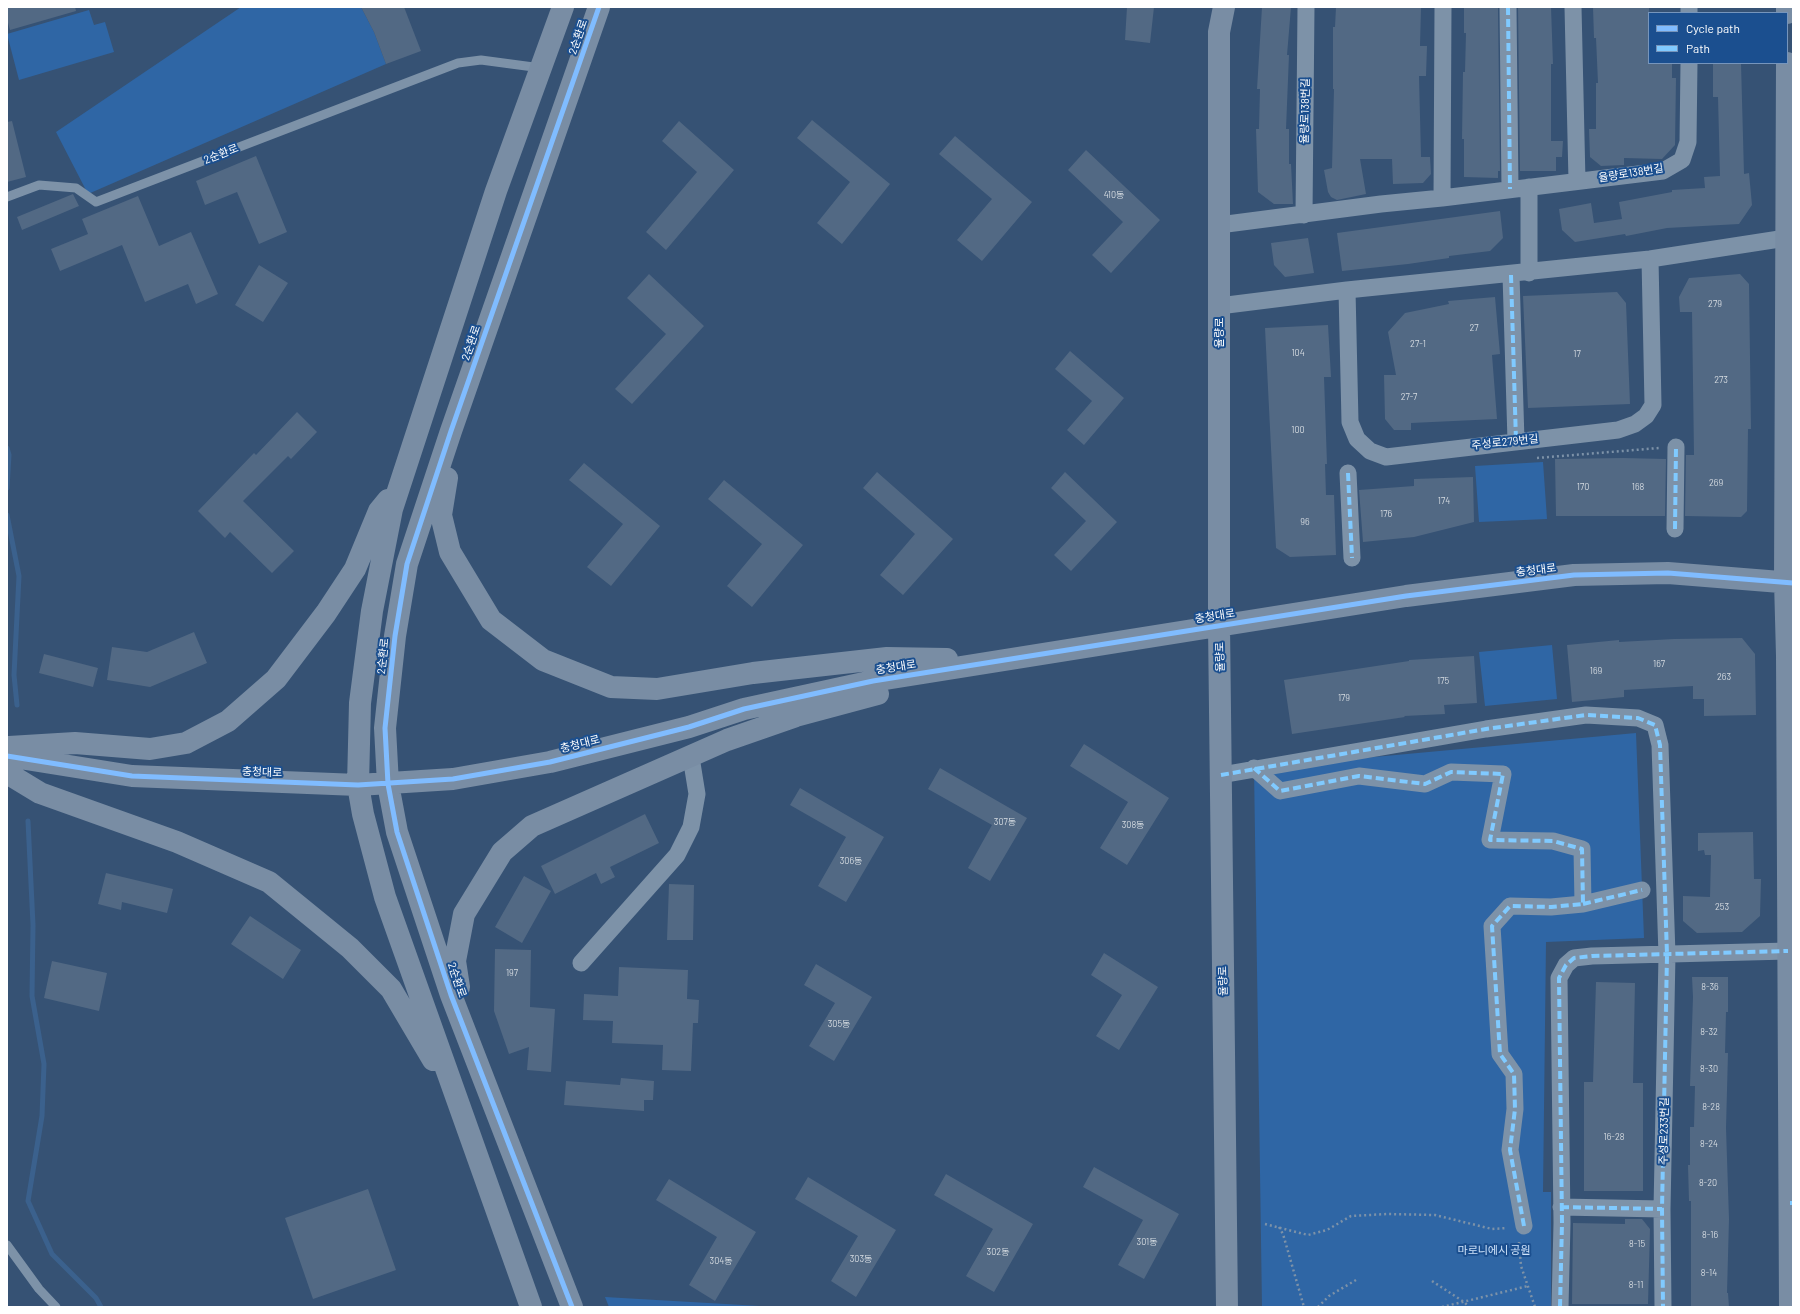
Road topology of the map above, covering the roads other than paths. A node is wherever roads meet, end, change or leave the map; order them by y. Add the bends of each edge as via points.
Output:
1 (564, 7) edge
2 (599, 7) edge
3 (1224, 7) edge
4 (1306, 7) edge
5 (1443, 7) edge
6 (1508, 7) edge
7 (1573, 7) edge
8 (1689, 64) edge
9 (1787, 64) edge
10 (541, 68) junction
11 (1577, 182) junction
12 (1529, 187) junction
13 (1510, 189) junction
14 (7, 196) edge
15 (1442, 198) junction
16 (1304, 215) junction
17 (1219, 225) junction
18 (1786, 238) junction
19 (1650, 259) junction
20 (1529, 273) junction
21 (1511, 275) junction
22 (1347, 290) junction
23 (1219, 306) junction
24 (455, 418) junction
25 (1516, 441) junction
26 (1676, 447) dead end
27 (1348, 473) dead end
28 (400, 485) junction
29 (1675, 529) dead end
30 (1352, 558) dead end
31 (1789, 582) edge
32 (1219, 625) junction
33 (1008, 660) junction
34 (7, 747) edge
35 (7, 756) edge
36 (691, 757) junction
37 (1254, 768) junction
38 (7, 773) edge
39 (1221, 774) junction
40 (388, 784) junction
41 (358, 785) junction
42 (1642, 890) dead end
43 (1583, 904) junction
44 (1788, 951) junction
45 (1668, 955) junction
46 (581, 963) dead end
47 (468, 1037) junction
48 (464, 1118) junction
49 (1792, 1203) edge
50 (1561, 1207) junction
51 (1662, 1209) junction
52 (1524, 1226) road end
53 (7, 1245) edge
54 (56, 1307) edge
55 (531, 1307) edge
56 (572, 1307) edge
57 (1228, 1307) edge
58 (1560, 1307) edge
59 (1663, 1307) edge
60 (1790, 1307) edge

1 - 10 street, 2순환로
2 - 24 street, 2순환로
3 - 17 street, 율량로 via 1219,32
4 - 16 street, 율량로138번길
5 - 15 street
6 - 13 street
7 - 11 street
8 - 11 street, 율량로138번길 via 1688,142 1682,160 1662,171
9 - 18 street
10 - 14 lane, 2순환로 via 481,60 458,63 96,202 76,188 38,186
10 - 28 street, 2순환로 via 496,192
11 - 12 street, 율량로138번길
12 - 13 street, 율량로138번길
12 - 20 street
13 - 15 street, 율량로138번길
15 - 16 street, 율량로138번길
16 - 17 street, 율량로138번길
17 - 23 street, 율량로
18 - 19 street
18 - 31 street
19 - 20 street
19 - 25 street, 주성로279번길 via 1653,405 1646,416 1635,424 1618,430
20 - 21 street
21 - 22 street
21 - 25 street
22 - 23 street
22 - 25 street, 주성로279번길 via 1350,422 1357,439 1370,451 1386,457
23 - 32 street, 율량로
24 - 33 street via 441,515 450,552 491,620 543,660 611,687 657,689 752,673 887,658
24 - 40 street, 2순환로 via 407,564 395,636 385,728
26 - 29 street
27 - 30 street
28 - 34 street via 379,511 355,570 326,613 276,679 228,721 186,743 150,749 75,743
28 - 41 street, 2순환로 via 392,509 372,611 360,703
31 - 32 street, 충청대로 via 1668,573 1574,575 1406,596
31 - 44 street
32 - 33 street, 충청대로
32 - 39 street, 율량로
33 - 36 street via 796,716 727,740
33 - 40 street, 충청대로 via 873,681 752,708 550,762 453,779
35 - 41 street, 충청대로 via 132,776
36 - 46 street via 697,794 691,827 677,855
36 - 47 street via 532,826 502,852 464,914 454,961
37 - 39 street
37 - 43 street via 1280,791 1359,776 1425,784 1451,772 1503,774 1490,840 1553,840 1582,849
37 - 45 street, 주성로233번길 via 1586,715 1638,718 1655,725 1660,745
38 - 48 street via 40,792 177,842 270,882 350,948 391,989
39 - 57 street, 율량로
40 - 41 street, 충청대로
40 - 47 street, 2순환로 via 397,832 451,995
41 - 48 street, 2순환로 via 385,897
42 - 43 street
43 - 52 street via 1551,907 1510,906 1492,926 1500,1054 1514,1074 1515,1109 1510,1150
44 - 45 street
44 - 49 street
45 - 50 street via 1574,958 1566,965 1559,978
45 - 51 street, 주성로233번길
47 - 56 street, 2순환로
48 - 55 street, 2순환로
49 - 60 street
50 - 51 street
50 - 58 street
51 - 59 street, 주성로233번길
53 - 54 lane via 39,1289

